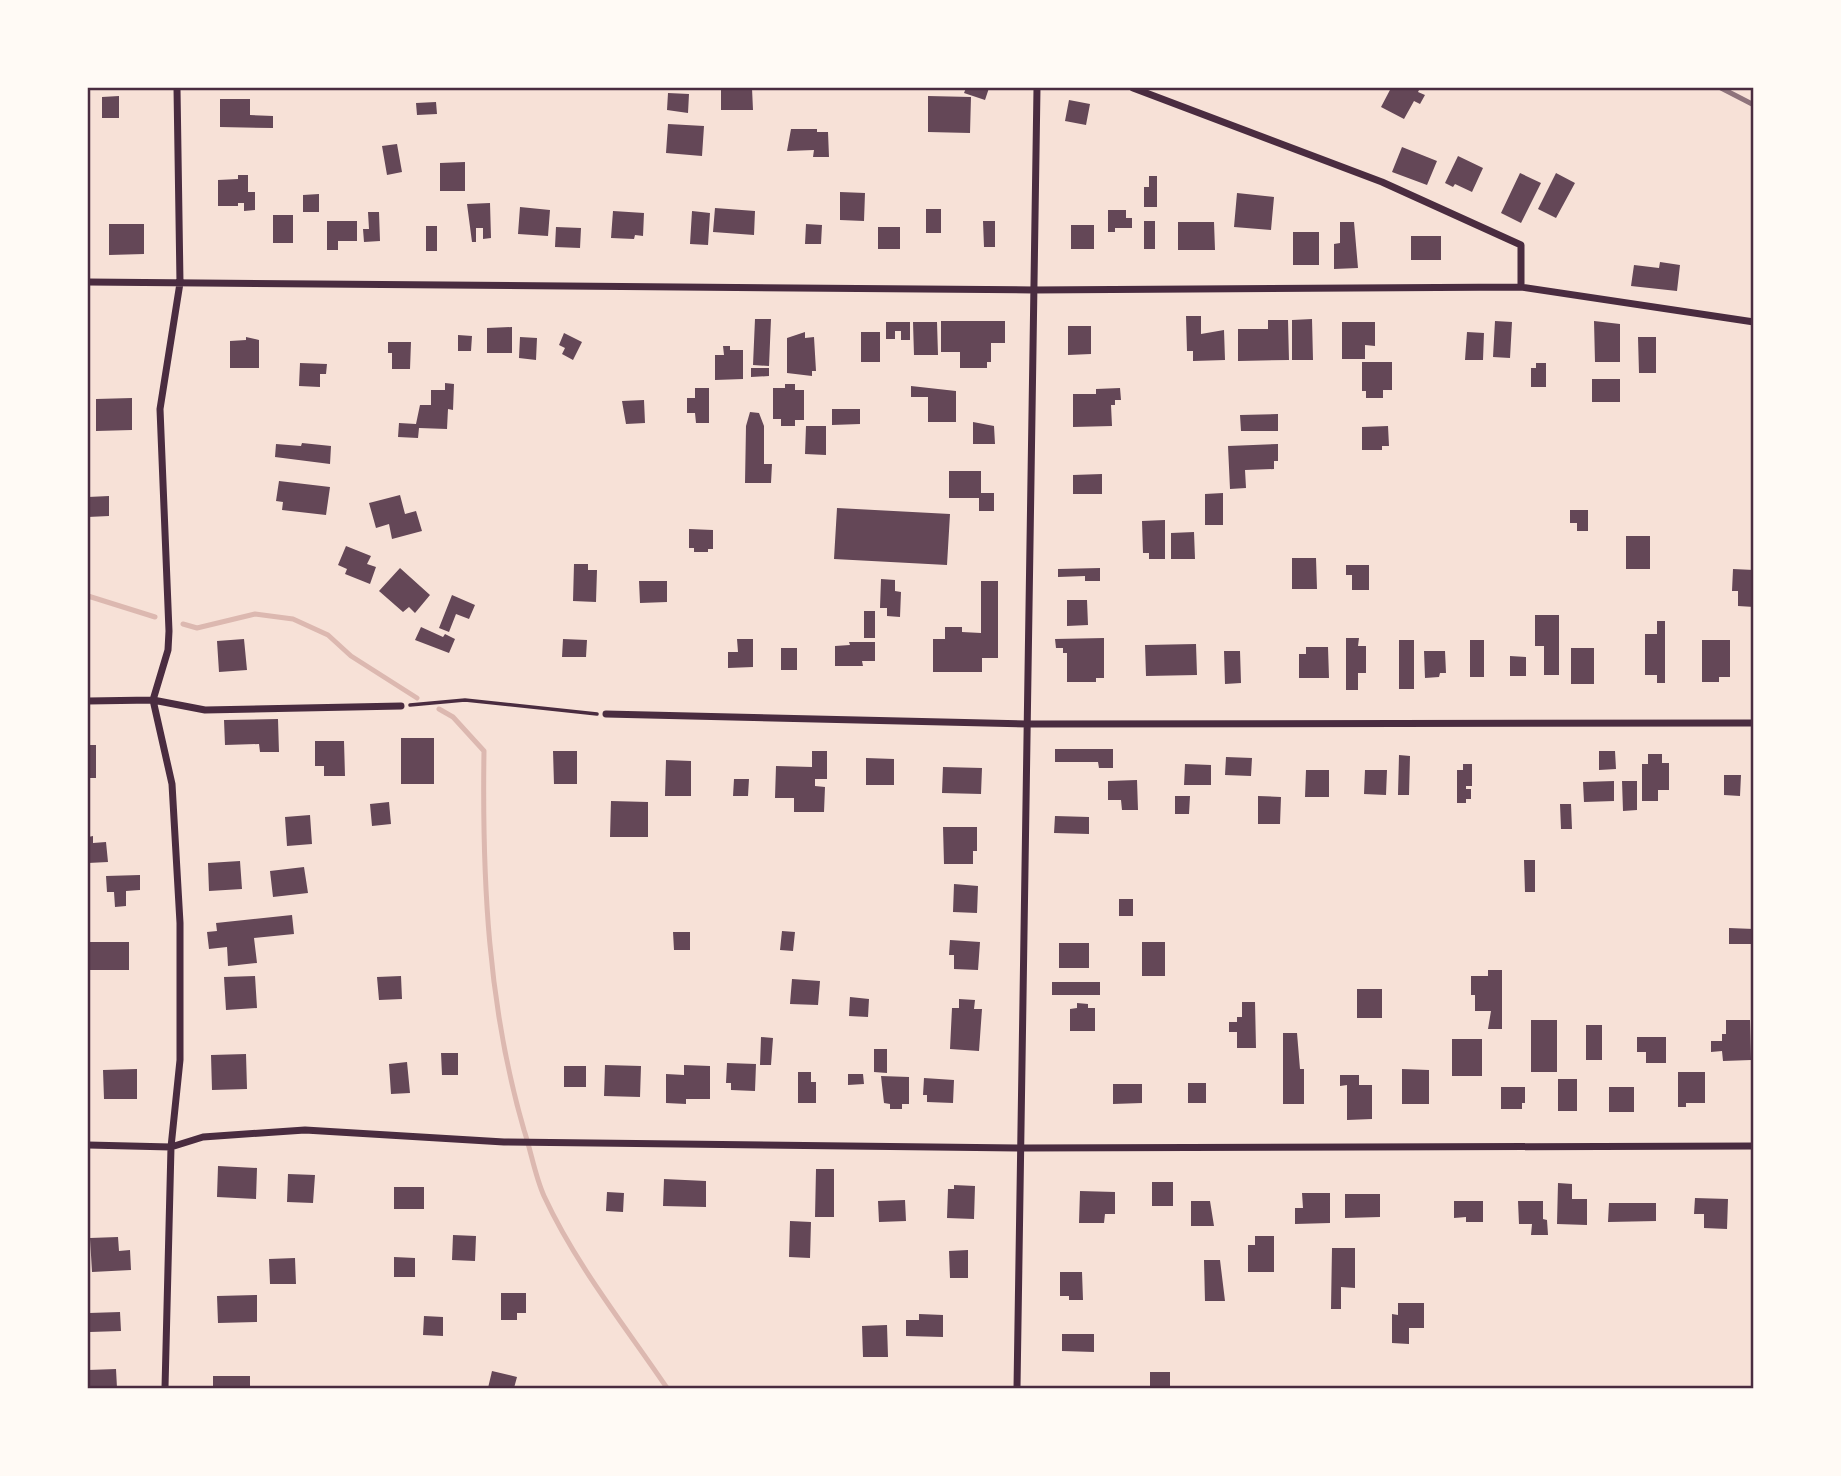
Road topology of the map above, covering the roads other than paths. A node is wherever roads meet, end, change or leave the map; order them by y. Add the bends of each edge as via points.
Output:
1 (177, 88) edge
2 (1037, 88) edge
3 (1133, 88) edge
4 (88, 282) edge
5 (180, 283) junction
6 (1521, 287) junction
7 (1033, 290) junction
8 (1754, 322) edge
9 (153, 700) junction
10 (88, 701) edge
11 (401, 706) road end
12 (606, 715) road end
13 (1754, 723) edge
14 (1026, 724) junction
15 (88, 1145) edge
16 (1754, 1146) edge
17 (171, 1147) junction
18 (1023, 1147) junction
19 (166, 1388) edge
20 (1017, 1388) edge

1 - 5 street
2 - 7 street
3 - 6 street via 1382,182 1521,245
4 - 5 street
5 - 7 street
5 - 9 street via 160,410 168,650
6 - 7 street
6 - 8 street
7 - 14 street
9 - 10 street
9 - 11 street via 205,710
9 - 17 street via 173,784 180,923 180,1060
12 - 14 street
13 - 14 street
14 - 18 street
15 - 17 street
16 - 18 street
17 - 18 street via 203,1137 305,1130 504,1142
17 - 19 street
18 - 20 street

